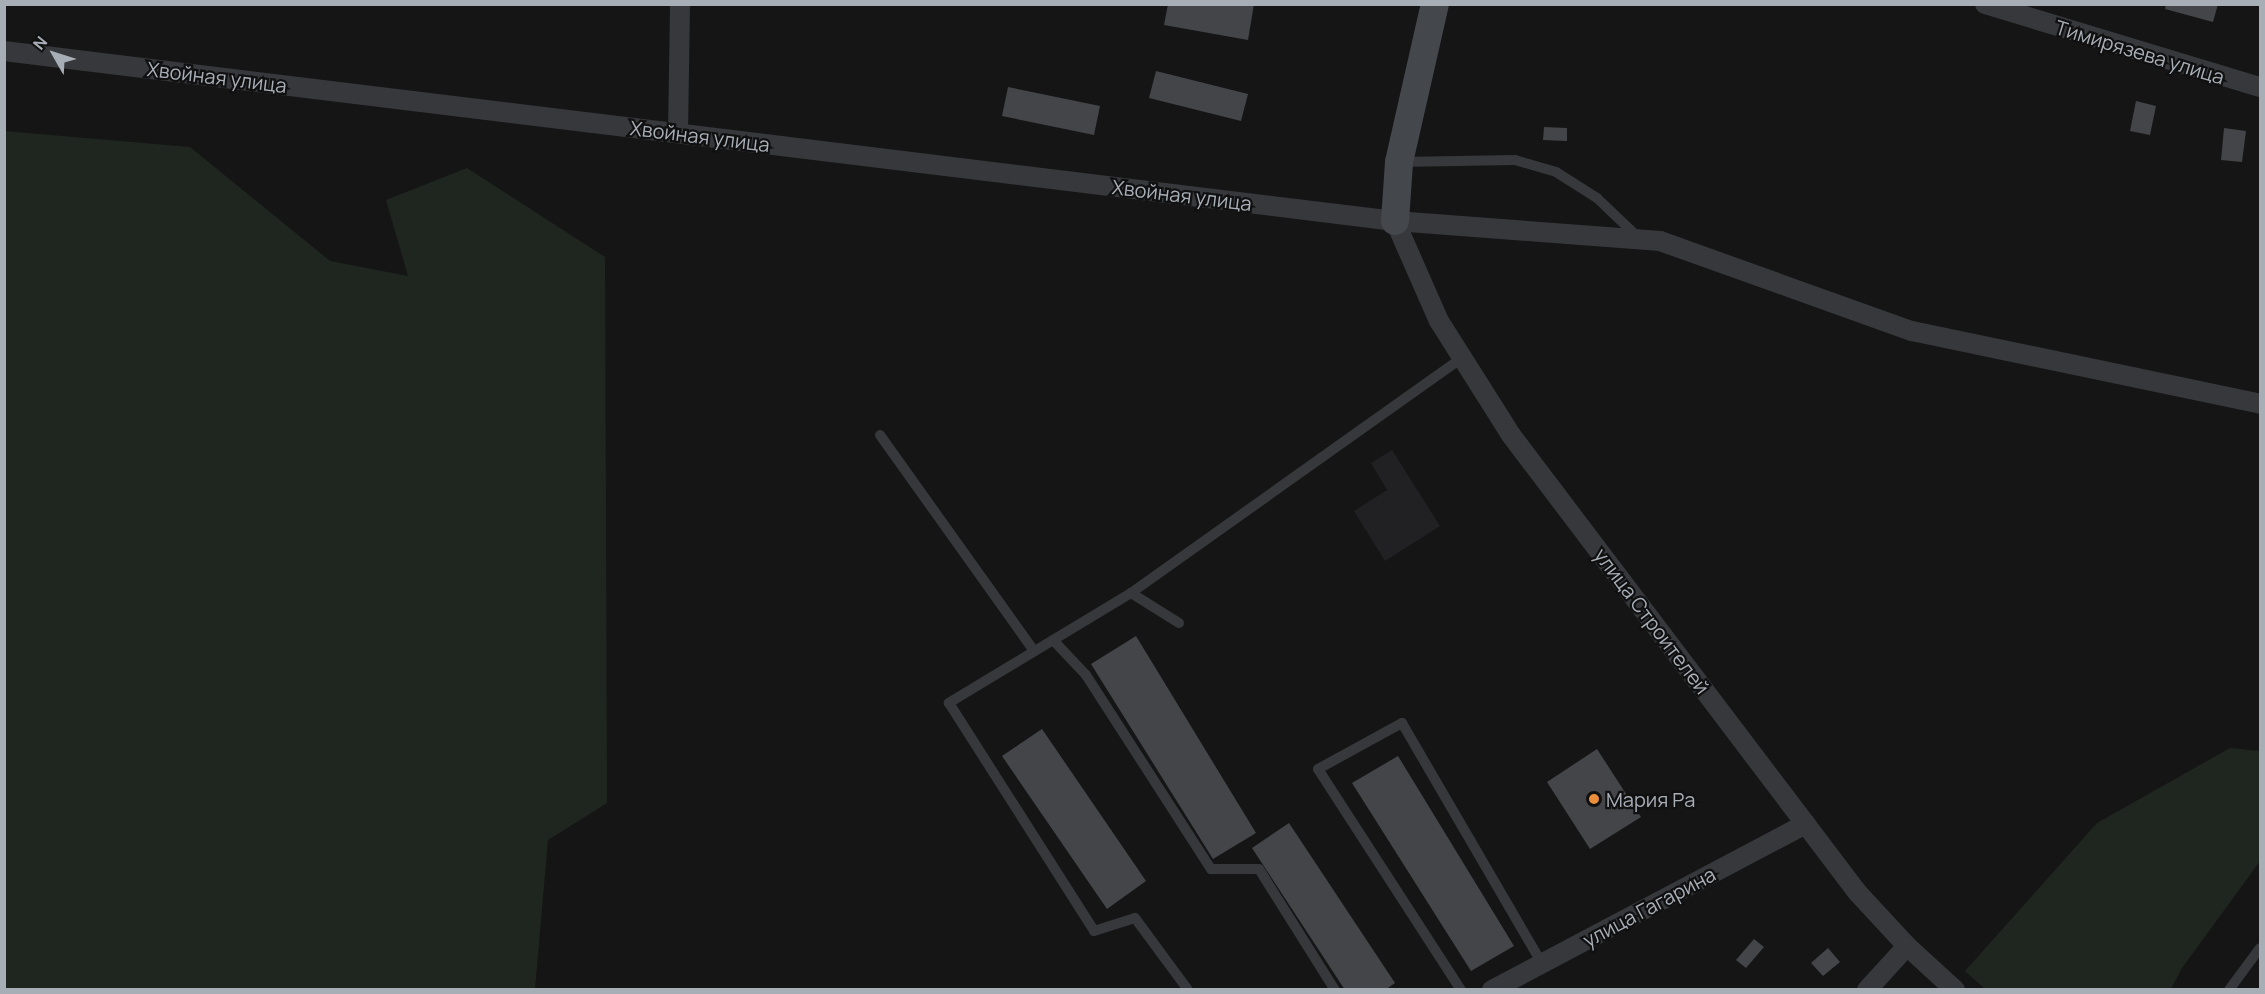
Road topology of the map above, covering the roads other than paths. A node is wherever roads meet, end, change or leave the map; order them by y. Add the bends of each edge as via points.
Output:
1 (680, 4) edge
2 (1435, 4) edge
3 (1985, 4) edge
4 (4, 51) edge
5 (2260, 87) edge
6 (678, 133) junction
7 (1399, 162) junction
8 (1395, 221) junction
9 (1640, 239) junction
10 (1462, 358) junction
11 (2260, 404) edge
12 (880, 435) dead end
13 (1131, 593) junction
14 (1179, 623) dead end
15 (1053, 640) junction
16 (1034, 651) junction
17 (1806, 824) junction
18 (1907, 946) junction
19 (2260, 948) edge
20 (1542, 964) junction
21 (1188, 990) edge
22 (1335, 990) edge
23 (1461, 990) edge
24 (1492, 990) edge
25 (1867, 990) edge
26 (1955, 990) edge
27 (2229, 990) edge

1 - 6 street
2 - 7 street
3 - 5 street, Тимирязева улица
4 - 6 street, Хвойная улица
6 - 8 street, Хвойная улица
7 - 8 street
7 - 9 lane via 1515,160 1556,172 1597,198
8 - 9 street, Хвойная улица
8 - 10 street, улица Строителей via 1439,321
9 - 11 street, Хвойная улица via 1660,241 1912,331
10 - 13 lane
10 - 17 street, улица Строителей via 1511,435
12 - 16 lane
13 - 14 lane
13 - 15 lane
15 - 16 lane
15 - 22 lane via 1086,675 1211,869 1258,869
16 - 21 lane via 949,703 1094,931 1135,918
17 - 18 street, улица Строителей via 1857,892
17 - 20 street, улица Гагарина
18 - 25 street
18 - 26 street, улица Строителей
19 - 27 lane
20 - 23 lane via 1402,723 1318,769
20 - 24 street, улица Гагарина

